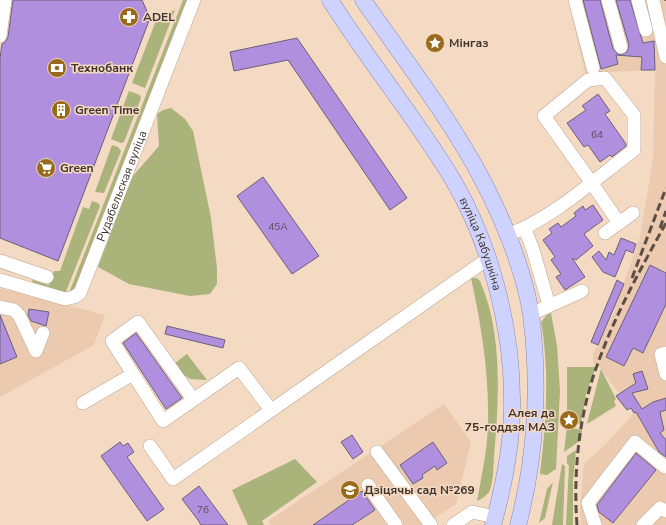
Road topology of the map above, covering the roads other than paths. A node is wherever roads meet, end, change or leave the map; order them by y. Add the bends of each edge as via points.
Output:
1 (5, 0) edge
2 (194, 0) edge
3 (330, 0) edge
4 (363, 0) edge
5 (575, 0) edge
6 (608, 0) edge
7 (638, 0) edge
8 (653, 0) edge
9 (646, 30) dead end
10 (0, 36) edge
11 (621, 47) dead end
12 (666, 57) edge
13 (593, 68) dead end
14 (591, 182) junction
15 (633, 213) dead end
16 (619, 223) junction
17 (525, 229) junction
18 (605, 233) dead end
19 (508, 235) junction
20 (489, 258) junction
21 (0, 261) edge
22 (47, 277) dead end
23 (0, 280) edge
24 (582, 291) dead end
25 (548, 306) junction
26 (0, 307) edge
27 (531, 314) junction
28 (43, 333) dead end
29 (666, 342) edge
30 (663, 353) edge
31 (535, 370) junction
32 (511, 371) junction
33 (133, 374) junction
34 (666, 374) edge
35 (194, 399) junction
36 (83, 403) dead end
37 (271, 410) junction
38 (150, 446) dead end
39 (377, 452) dead end
40 (665, 467) dead end
41 (368, 485) dead end
42 (666, 511) edge
43 (494, 521) edge
44 (396, 525) edge
45 (431, 525) edge
46 (454, 525) edge
47 (518, 525) edge
48 (595, 525) edge
49 (642, 525) edge

1 - 10 lane via 6,19
2 - 23 lane, Рудабельская вуліца via 80,293 65,299
3 - 20 main road, вуліца Кабушкіна via 443,164 467,206
4 - 19 main road via 460,140 483,181
5 - 13 lane
6 - 11 lane
7 - 9 lane
8 - 12 lane
14 - 14 lane via 544,116 588,80 605,78 634,115 634,150
14 - 16 lane
14 - 17 lane
15 - 16 lane
16 - 18 lane
17 - 19 lane
17 - 25 lane via 534,250
19 - 27 main road
20 - 32 main road, вуліца Кабушкіна via 499,297
20 - 37 lane
21 - 22 lane
24 - 25 lane
25 - 27 lane
26 - 28 lane via 14,310 19,315 36,351
27 - 31 main road
29 - 30 lane
30 - 34 lane
31 - 32 main road
31 - 47 main road via 534,425 529,471
32 - 43 main road, вуліца Кабушкіна via 512,426 506,469
33 - 35 lane via 163,421
33 - 35 lane via 112,341 138,322
33 - 36 lane
35 - 37 lane via 239,368
37 - 38 lane via 173,479
39 - 45 lane
40 - 48 lane via 635,442 588,503
41 - 44 lane
42 - 49 lane via 660,508
43 - 46 lane via 472,512

